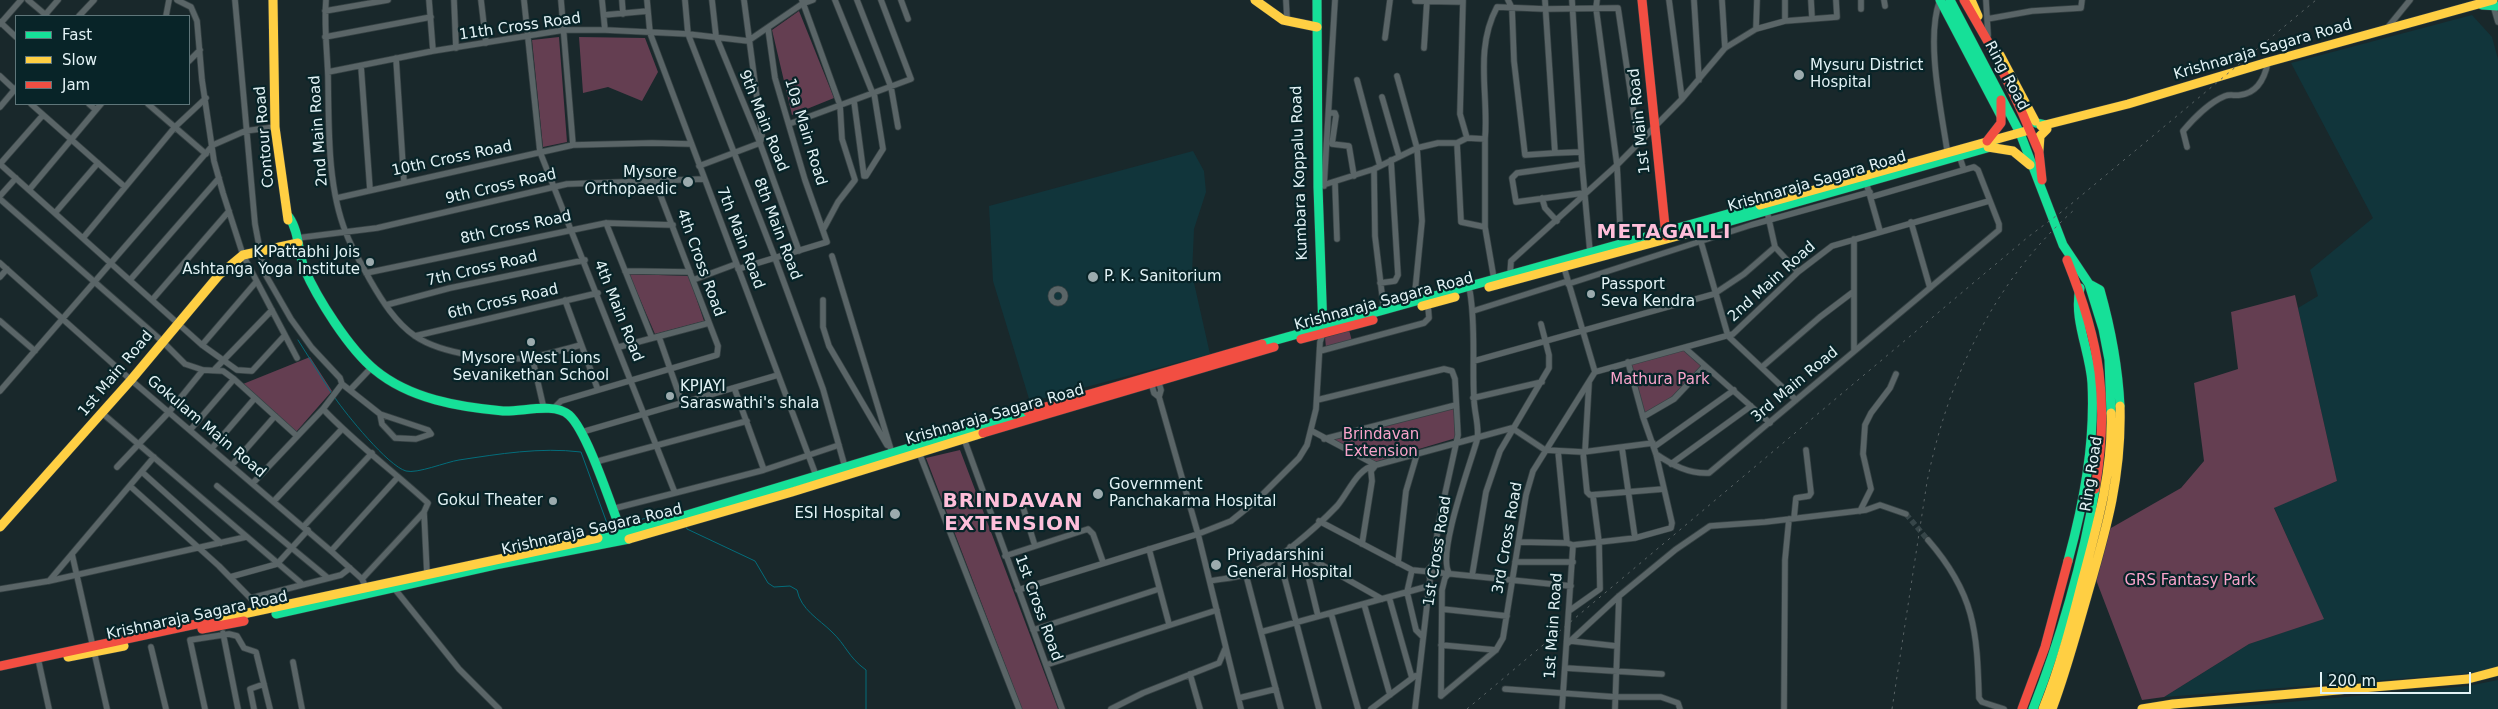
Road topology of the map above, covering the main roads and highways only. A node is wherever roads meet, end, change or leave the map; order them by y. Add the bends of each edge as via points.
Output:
1 (273, 0) edge
2 (1254, 0) edge
3 (1262, 0) edge
4 (1317, 0) edge
5 (1642, 0) edge
6 (1940, 0) edge
7 (1950, 0) edge
8 (1964, 0) edge
9 (1970, 0) edge
10 (2494, 3) edge
11 (1315, 22) junction
12 (2000, 97) junction
13 (2021, 110) junction
14 (2001, 116) junction
15 (2046, 125) junction
16 (2025, 134) junction
17 (1988, 144) junction
18 (2039, 152) junction
19 (1948, 155) junction
20 (2034, 170) junction
21 (2043, 196) junction
22 (1696, 226) junction
23 (1666, 235) junction
24 (297, 241) junction
25 (2063, 245) junction
26 (1563, 263) junction
27 (2089, 284) junction
28 (2080, 288) junction
29 (1320, 333) junction
30 (917, 449) junction
31 (817, 480) junction
32 (0, 527) edge
33 (621, 531) junction
34 (366, 586) junction
35 (94, 649) junction
36 (0, 666) edge
37 (2498, 671) edge
38 (0, 672) edge
39 (2022, 709) edge
40 (2033, 709) edge
41 (2043, 709) edge
42 (2052, 709) edge
43 (2142, 709) edge

1 - 24 main road, Contour Road via 275,127 281,181 288,217
2 - 11 main road via 1278,20 1295,25
3 - 11 main road via 1287,18
4 - 11 main road, Kumbara Koppalu Road
5 - 23 main road, 1st Main Road
6 - 14 main road
7 - 12 main road, Ring Road
8 - 13 main road, Ring Road
9 - 15 main road
10 - 15 main road, Krishnaraja Sagara Road via 2386,29
11 - 29 main road, Kumbara Koppalu Road
12 - 14 main road
12 - 16 main road, Ring Road
13 - 15 main road
13 - 16 main road, Ring Road
14 - 17 main road
15 - 16 main road, Krishnaraja Sagara Road
15 - 18 main road via 2040,136
16 - 17 main road, Krishnaraja Sagara Road
16 - 18 main road, Ring Road
16 - 20 main road, Ring Road
17 - 19 main road, Krishnaraja Sagara Road
17 - 19 main road, Krishnaraja Sagara Road via 1959,155
17 - 20 main road via 2014,151
18 - 21 main road, Ring Road
19 - 22 main road, Krishnaraja Sagara Road
19 - 22 main road, Krishnaraja Sagara Road via 1767,211
20 - 21 main road, Ring Road
21 - 25 main road, Ring Road
22 - 23 main road, Krishnaraja Sagara Road
23 - 26 main road, Krishnaraja Sagara Road
23 - 26 main road, Krishnaraja Sagara Road via 1590,252
24 - 32 main road, 1st Main Road via 243,255 219,275
24 - 33 main road, Contour Road via 304,268 339,329 372,368 391,382 413,393 462,406 505,411 554,408 570,416 582,432
25 - 27 main road, Ring Road
25 - 28 main road, Ring Road via 2066,260
26 - 29 main road, Krishnaraja Sagara Road via 1428,305
26 - 29 main road, Krishnaraja Sagara Road via 1414,302
27 - 41 main road, Ring Road via 2109,360 2113,412 2111,456 2096,531 2058,672
27 - 42 main road via 2100,290 2112,338 2120,393 2121,446 2108,526 2063,682
28 - 39 main road via 2076,303 2090,362 2092,386 2088,476 2048,634
28 - 40 main road, Ring Road via 2094,336 2102,381 2104,433 2100,471 2090,522 2046,679
29 - 30 main road, Krishnaraja Sagara Road
30 - 31 main road, Krishnaraja Sagara Road
30 - 31 main road, Krishnaraja Sagara Road via 845,467
31 - 33 main road, Krishnaraja Sagara Road via 683,521
33 - 34 main road, Krishnaraja Sagara Road
33 - 34 main road, Krishnaraja Sagara Road via 394,588
34 - 35 main road, Krishnaraja Sagara Road
34 - 35 main road, Krishnaraja Sagara Road via 222,630
35 - 36 main road, Krishnaraja Sagara Road
35 - 38 main road, Krishnaraja Sagara Road
37 - 43 main road via 2468,679

